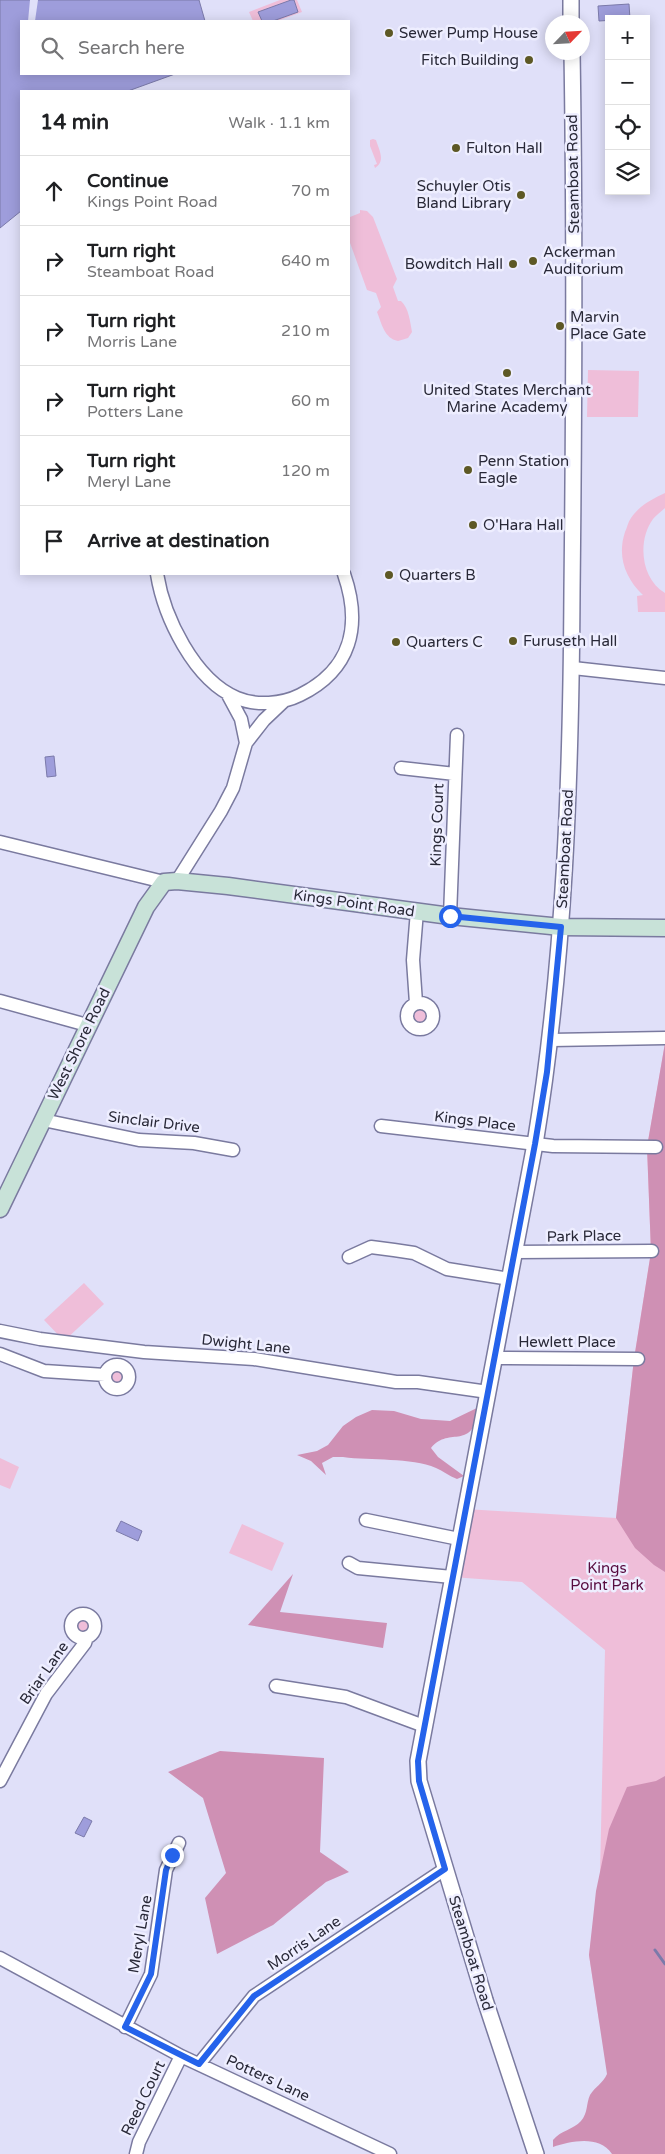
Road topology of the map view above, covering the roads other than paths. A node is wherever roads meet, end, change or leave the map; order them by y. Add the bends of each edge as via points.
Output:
1 (570, 0) edge
2 (571, 15) edge
3 (572, 60) edge
4 (157, 575) edge
5 (344, 575) edge
6 (573, 668) junction
7 (665, 678) edge
8 (227, 692) junction
9 (283, 702) junction
10 (457, 735) dead end
11 (246, 742) junction
12 (400, 768) dead end
13 (455, 774) junction
14 (0, 842) edge
15 (170, 881) junction
16 (417, 911) junction
17 (450, 916) junction
18 (561, 927) junction
19 (665, 928) edge
20 (0, 1001) edge
21 (416, 1003) dead end
22 (87, 1025) junction
23 (665, 1038) edge
24 (551, 1040) junction
25 (42, 1120) junction
26 (381, 1126) dead end
27 (535, 1144) junction
28 (656, 1147) dead end
29 (232, 1150) dead end
30 (0, 1209) edge
31 (652, 1251) dead end
32 (516, 1252) junction
33 (349, 1257) dead end
34 (510, 1279) junction
35 (0, 1331) edge
36 (0, 1354) edge
37 (495, 1358) junction
38 (638, 1359) dead end
39 (105, 1375) dead end
40 (488, 1392) junction
41 (366, 1520) dead end
42 (459, 1539) junction
43 (349, 1563) dead end
44 (452, 1577) junction
45 (87, 1637) dead end
46 (276, 1686) dead end
47 (424, 1726) junction
48 (0, 1781) edge
49 (179, 1843) dead end
50 (445, 1869) junction
51 (0, 1958) edge
52 (125, 2027) junction
53 (181, 2056) junction
54 (199, 2064) junction
55 (366, 2149) edge
56 (136, 2154) edge
57 (390, 2154) edge
58 (536, 2154) edge

1 - 2 street
3 - 6 street, Steamboat Road
4 - 8 street via 166,607 188,652
5 - 9 street via 351,601 352,624 342,660 315,687
6 - 7 street
6 - 18 street, Steamboat Road
8 - 9 street via 238,699
8 - 11 street via 241,719
9 - 11 street
10 - 13 street, Kings Court
11 - 15 street via 233,788
12 - 13 street
13 - 17 street, Kings Court
14 - 15 street
15 - 16 main road, Kings Point Road
15 - 22 main road, West Shore Road via 146,907
16 - 17 main road, Kings Point Road
16 - 21 street via 413,967
17 - 18 main road, Kings Point Road
18 - 19 main road, Kings Point Road
18 - 24 street, Steamboat Road
20 - 22 street
22 - 25 main road, West Shore Road
23 - 24 street
24 - 27 street, Steamboat Road
25 - 29 street, Sinclair Drive via 139,1140 194,1143
25 - 30 main road, West Shore Road
26 - 27 street, Kings Place
27 - 28 street, Kings Place
27 - 32 street, Steamboat Road
31 - 32 street, Park Place
32 - 34 street, Steamboat Road
33 - 34 street via 371,1247 394,1250 414,1253 447,1269
34 - 37 street, Steamboat Road
35 - 40 street, Dwight Lane via 144,1352 254,1359 396,1382
36 - 39 street via 44,1370
37 - 38 street, Hewlett Place
37 - 40 street, Steamboat Road
40 - 42 street, Steamboat Road
41 - 42 street
42 - 44 street, Steamboat Road
43 - 44 street via 358,1568
44 - 47 street, Steamboat Road
45 - 48 street, Briar Lane via 46,1694
46 - 47 street via 346,1697
47 - 50 street, Steamboat Road via 418,1761 419,1781
49 - 52 street, Meryl Lane via 166,1870 151,1974
50 - 54 street, Morris Lane via 254,1996
50 - 58 street, Steamboat Road
51 - 52 street, Potters Lane
52 - 53 street, Potters Lane
53 - 54 street, Potters Lane
53 - 56 street, Reed Court
54 - 55 street, Potters Lane
55 - 57 street, Potters Lane

